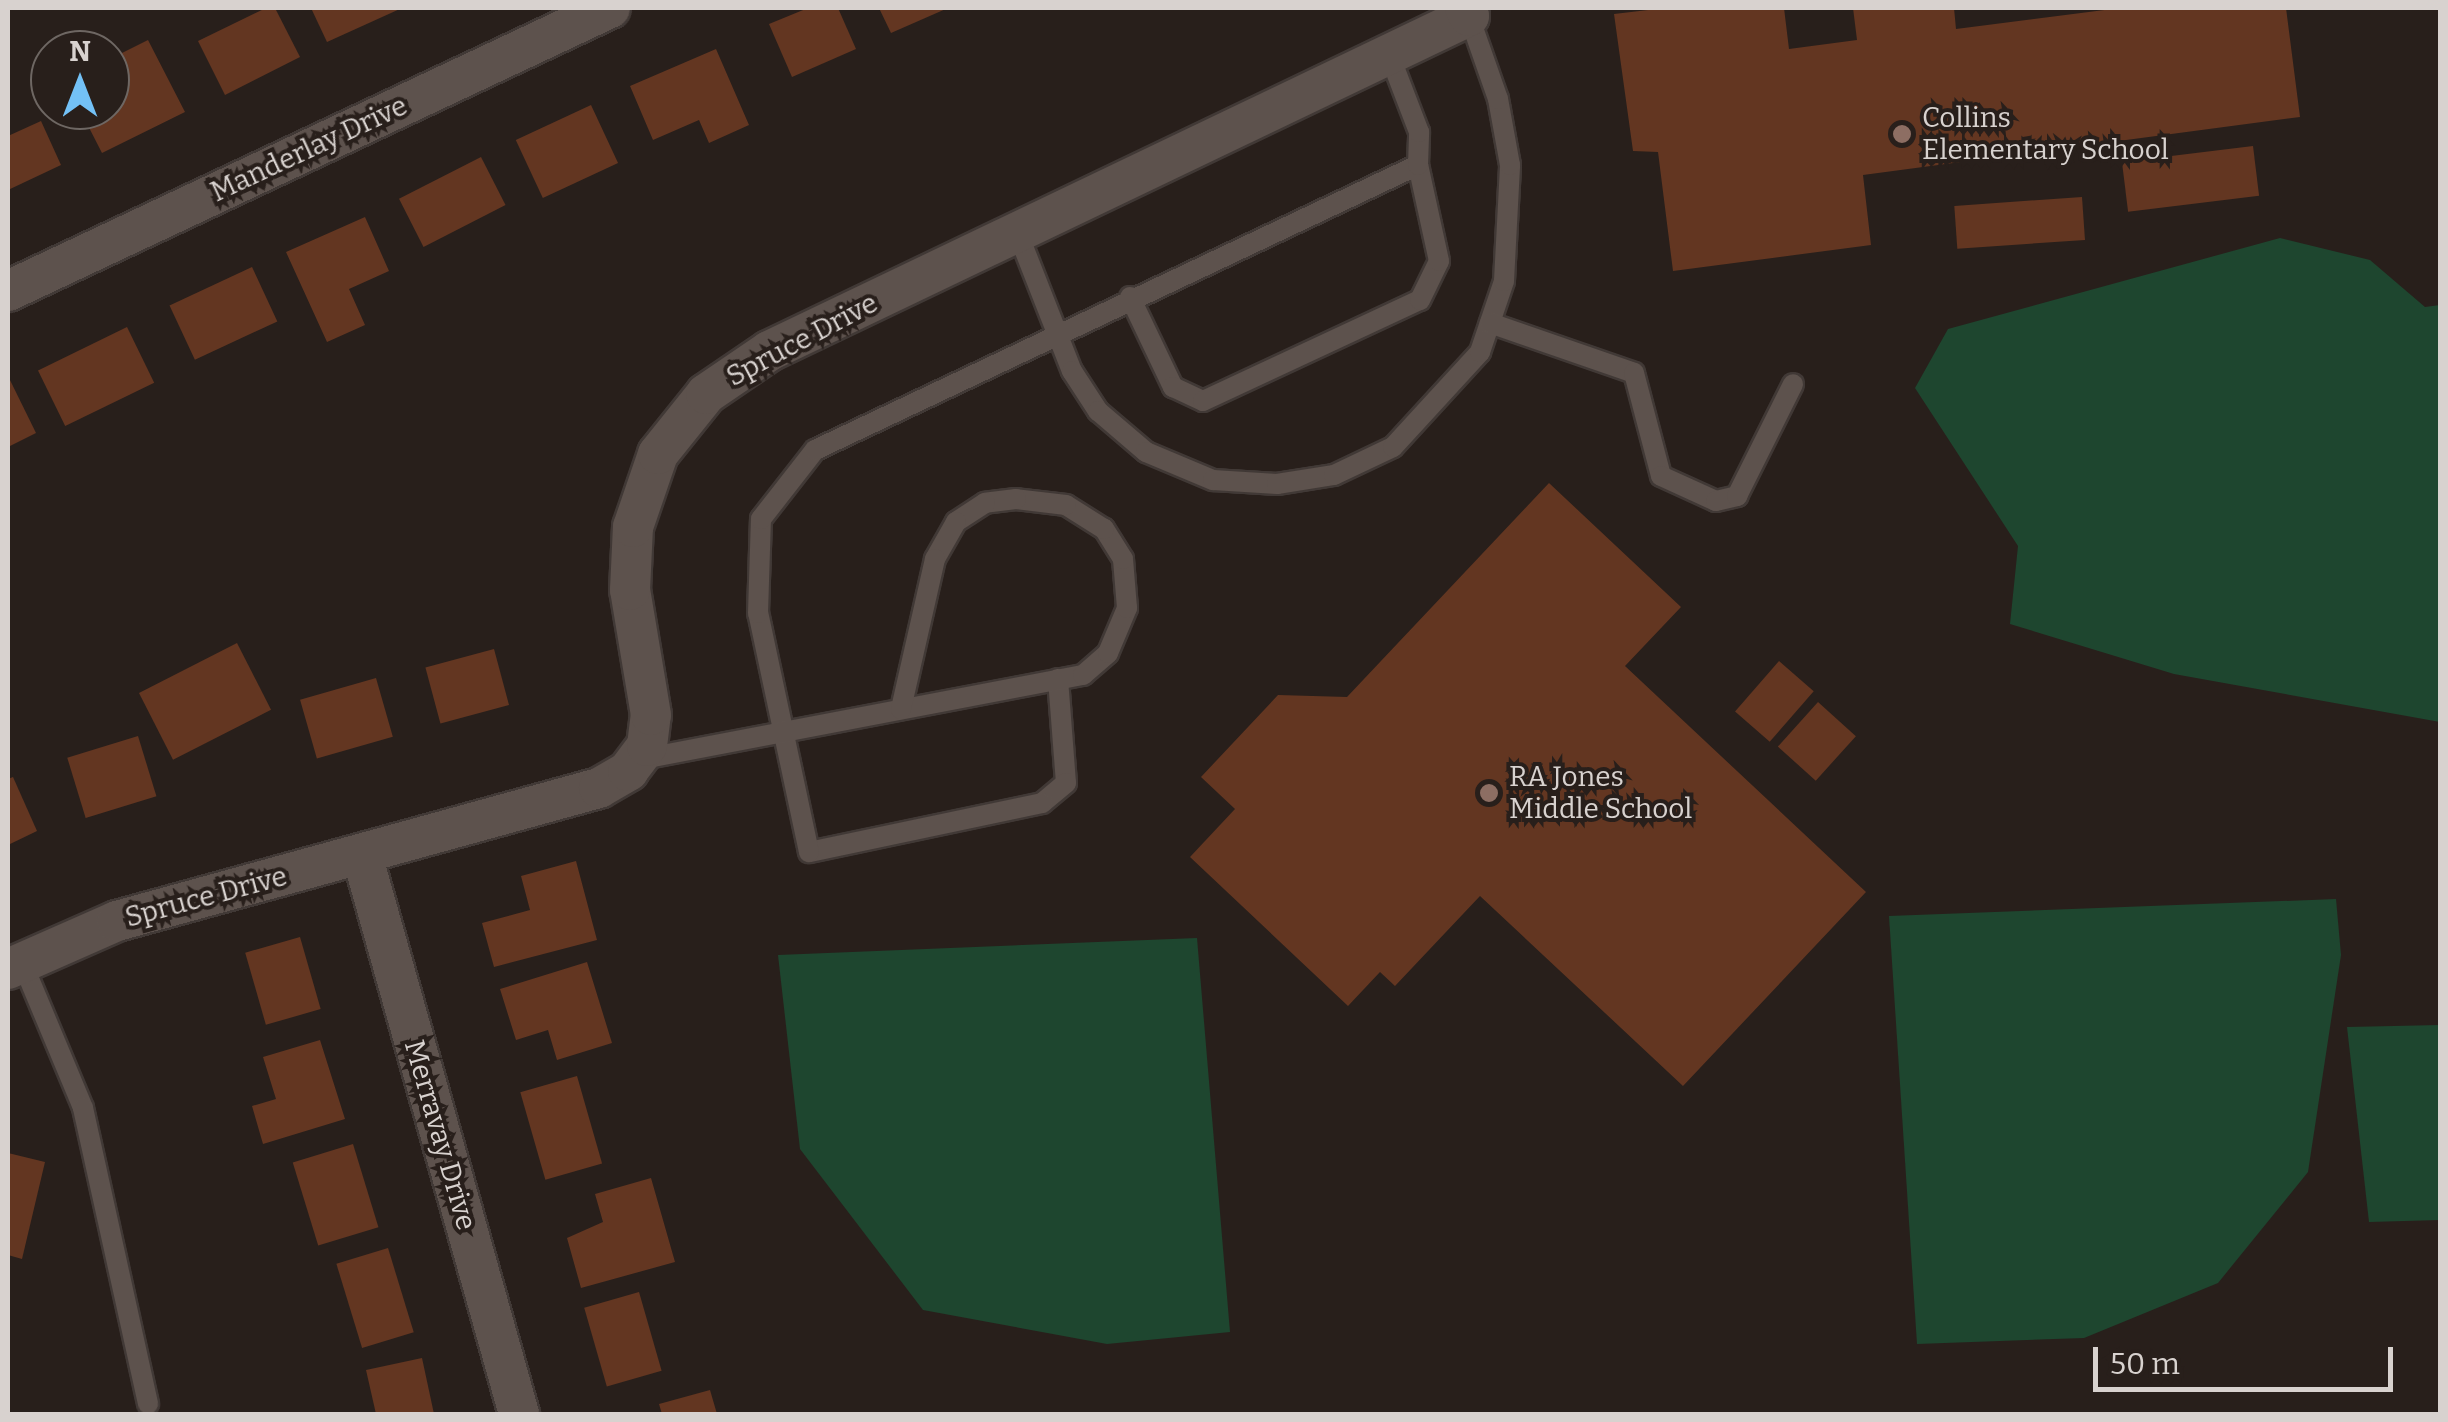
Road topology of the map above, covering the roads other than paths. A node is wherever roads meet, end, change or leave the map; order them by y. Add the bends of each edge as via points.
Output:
1 (610, 8) edge
2 (1473, 10) edge
3 (1389, 54) junction
4 (1418, 165) junction
5 (1017, 232) junction
6 (8, 292) edge
7 (1130, 297) junction
8 (1490, 324) junction
9 (1056, 330) junction
10 (1794, 384) dead end
11 (1058, 680) junction
12 (901, 710) junction
13 (778, 734) junction
14 (642, 760) junction
15 (362, 855) junction
16 (15, 966) edge
17 (148, 1404) dead end
18 (519, 1414) edge

1 - 6 street, Manderlay Drive
2 - 3 street, Spruce Drive
2 - 8 lane via 1510,165 1512,223
3 - 4 lane via 1419,132
3 - 5 street, Spruce Drive
4 - 7 lane
4 - 7 lane via 1438,262 1420,300 1203,401 1173,387
5 - 9 lane
5 - 14 street, Spruce Drive via 769,351 680,422 642,490 631,543 630,590 652,715
7 - 9 lane
8 - 9 lane via 1459,380 1393,447 1334,475 1277,484 1213,480 1146,452 1098,411
8 - 10 lane via 1634,374 1661,476 1716,502 1737,496
9 - 13 lane via 815,450 761,519 758,614
11 - 12 lane
11 - 12 lane via 1083,675 1108,653 1128,608 1123,560 1104,529 1066,506 985,503 956,522 935,560
11 - 13 lane via 1066,784 1042,804 808,852
12 - 13 lane
13 - 14 lane
14 - 15 street, Spruce Drive via 599,788
15 - 16 street, Spruce Drive via 116,921
15 - 18 street, Merravay Drive
16 - 17 lane via 83,1108

